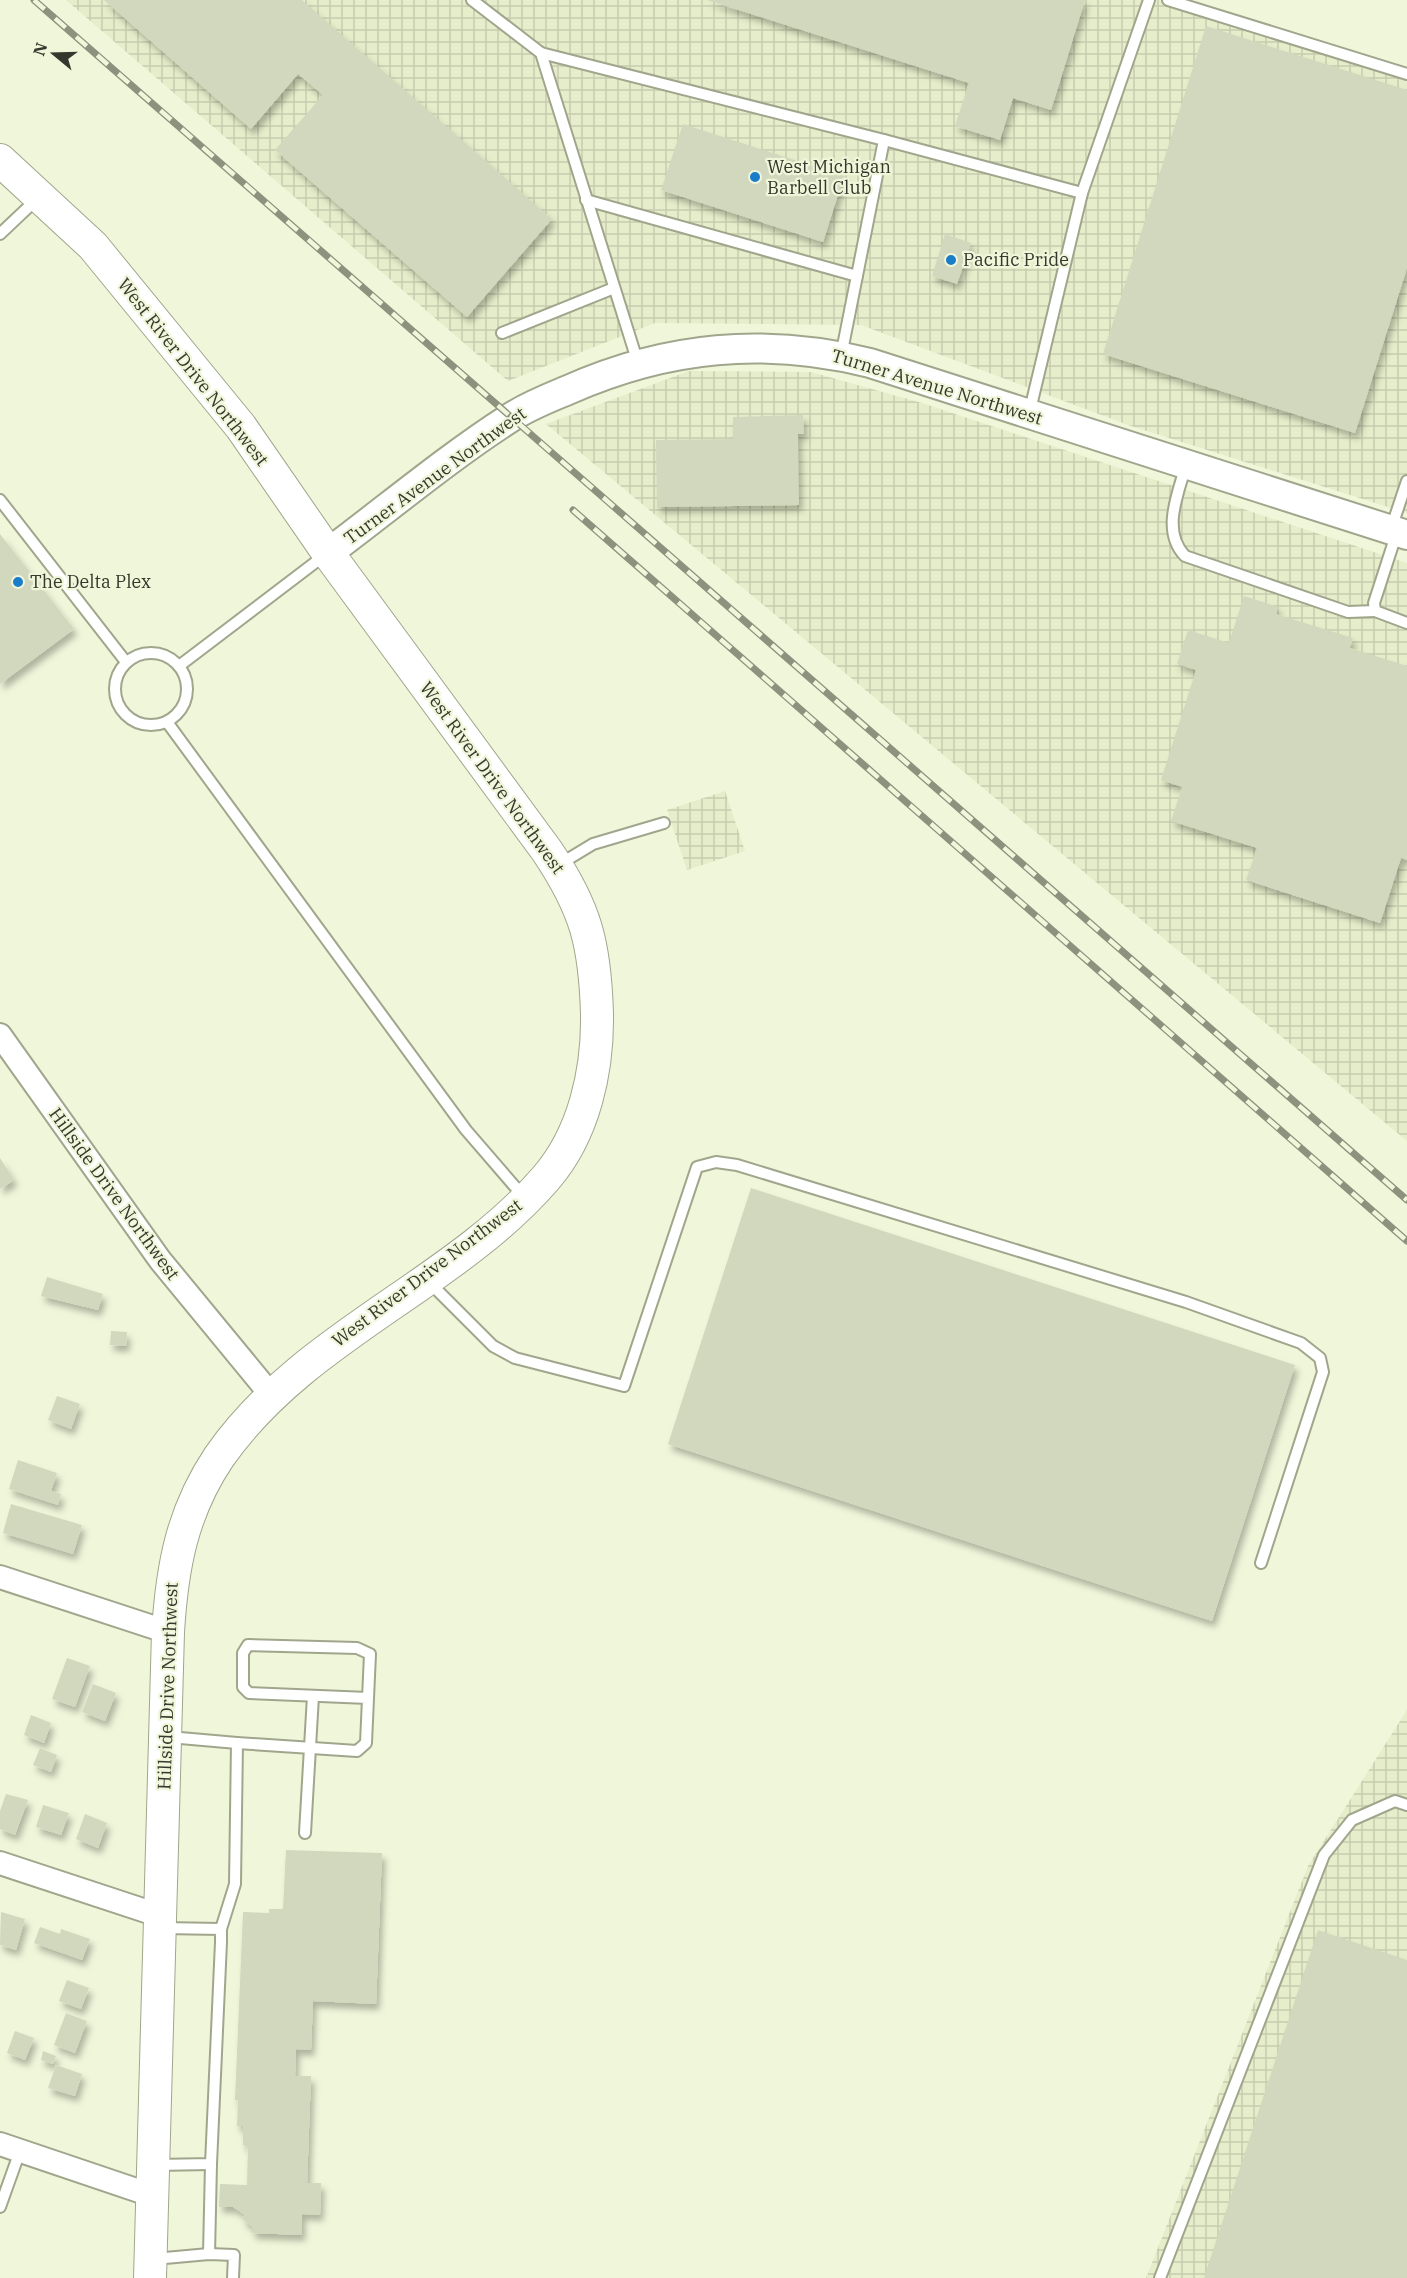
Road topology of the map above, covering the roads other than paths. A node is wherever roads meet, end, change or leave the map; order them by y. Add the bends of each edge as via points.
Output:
1 (472, 0) edge
2 (1149, 0) edge
3 (1168, 0) edge
4 (541, 53) junction
5 (1407, 74) edge
6 (884, 140) junction
7 (0, 160) edge
8 (1082, 193) junction
9 (40, 197) junction
10 (586, 200) junction
11 (0, 234) edge
12 (857, 276) junction
13 (614, 288) junction
14 (502, 333) dead end
15 (841, 356) junction
16 (638, 363) junction
17 (1029, 414) junction
18 (1186, 464) junction
19 (1407, 481) edge
20 (0, 500) edge
21 (1398, 532) edge
22 (328, 553) junction
23 (1375, 611) junction
24 (1407, 623) edge
25 (126, 662) junction
26 (179, 666) junction
27 (167, 722) junction
28 (664, 823) dead end
29 (557, 865) junction
30 (0, 1035) edge
31 (525, 1199) junction
32 (425, 1278) junction
33 (272, 1396) junction
34 (1261, 1563) dead end
35 (0, 1577) edge
36 (168, 1632) junction
37 (313, 1696) junction
38 (368, 1698) junction
39 (166, 1737) junction
40 (237, 1743) junction
41 (311, 1748) junction
42 (1407, 1805) edge
43 (305, 1833) dead end
44 (0, 1863) edge
45 (161, 1922) junction
46 (221, 1929) junction
47 (10, 2148) edge
48 (211, 2164) junction
49 (155, 2165) junction
50 (154, 2196) junction
51 (0, 2207) edge
52 (209, 2254) junction
53 (151, 2269) edge
54 (233, 2278) edge
55 (1160, 2278) edge

1 - 4 lane
2 - 8 lane
3 - 5 lane
4 - 6 lane
4 - 10 lane
6 - 8 lane
6 - 12 lane
7 - 9 main road, West River Drive Northwest
8 - 17 lane
9 - 11 lane
9 - 22 main road, West River Drive Northwest via 93,246 234,418
10 - 12 lane
10 - 13 lane
12 - 15 lane
13 - 14 lane
13 - 16 lane
15 - 16 street, Turner Avenue Northwest via 751,346
15 - 17 street, Turner Avenue Northwest
16 - 22 street, Turner Avenue Northwest via 594,378 512,417
17 - 18 street, Turner Avenue Northwest
18 - 21 street, Turner Avenue Northwest
18 - 23 lane via 1173,513 1176,547 1185,556 1348,612
19 - 21 lane
20 - 25 lane
21 - 23 lane via 1374,603
22 - 26 lane
22 - 29 main road, West River Drive Northwest
23 - 24 lane
25 - 26 lane via 143,653 153,653
25 - 27 lane via 116,680 120,709 136,723
26 - 27 lane via 186,696 176,715
27 - 31 lane via 466,1130
28 - 29 lane via 593,844
29 - 31 main road, West River Drive Northwest via 571,887 588,929 596,986 597,1049 592,1083 566,1149 547,1177
30 - 33 street, Hillside Drive Northwest via 160,1260
31 - 32 main road, West River Drive Northwest via 509,1216
32 - 33 main road, West River Drive Northwest via 318,1356
32 - 34 lane via 493,1346 515,1358 624,1386 697,1167 716,1162 737,1165 1186,1302 1301,1343 1320,1358 1323,1372
33 - 36 main road, Hillside Drive Northwest via 219,1457 192,1507 171,1580
35 - 36 street
36 - 39 main road, Hillside Drive Northwest
37 - 38 lane
37 - 38 lane via 249,1693 243,1687 243,1653 248,1645 357,1648 370,1654
37 - 41 lane
38 - 41 lane via 366,1743 357,1751
39 - 40 lane
39 - 45 main road, Hillside Drive Northwest
40 - 41 lane
40 - 46 lane via 235,1884
41 - 43 lane
42 - 55 lane via 1395,1801 1352,1820 1324,1854
44 - 45 street
45 - 46 lane
45 - 49 main road, Hillside Drive Northwest
46 - 48 lane
47 - 50 street
47 - 51 lane
48 - 49 lane
48 - 52 lane
49 - 50 main road, Hillside Drive Northwest
50 - 53 main road, Hillside Drive Northwest
52 - 53 lane
52 - 54 lane via 234,2255

